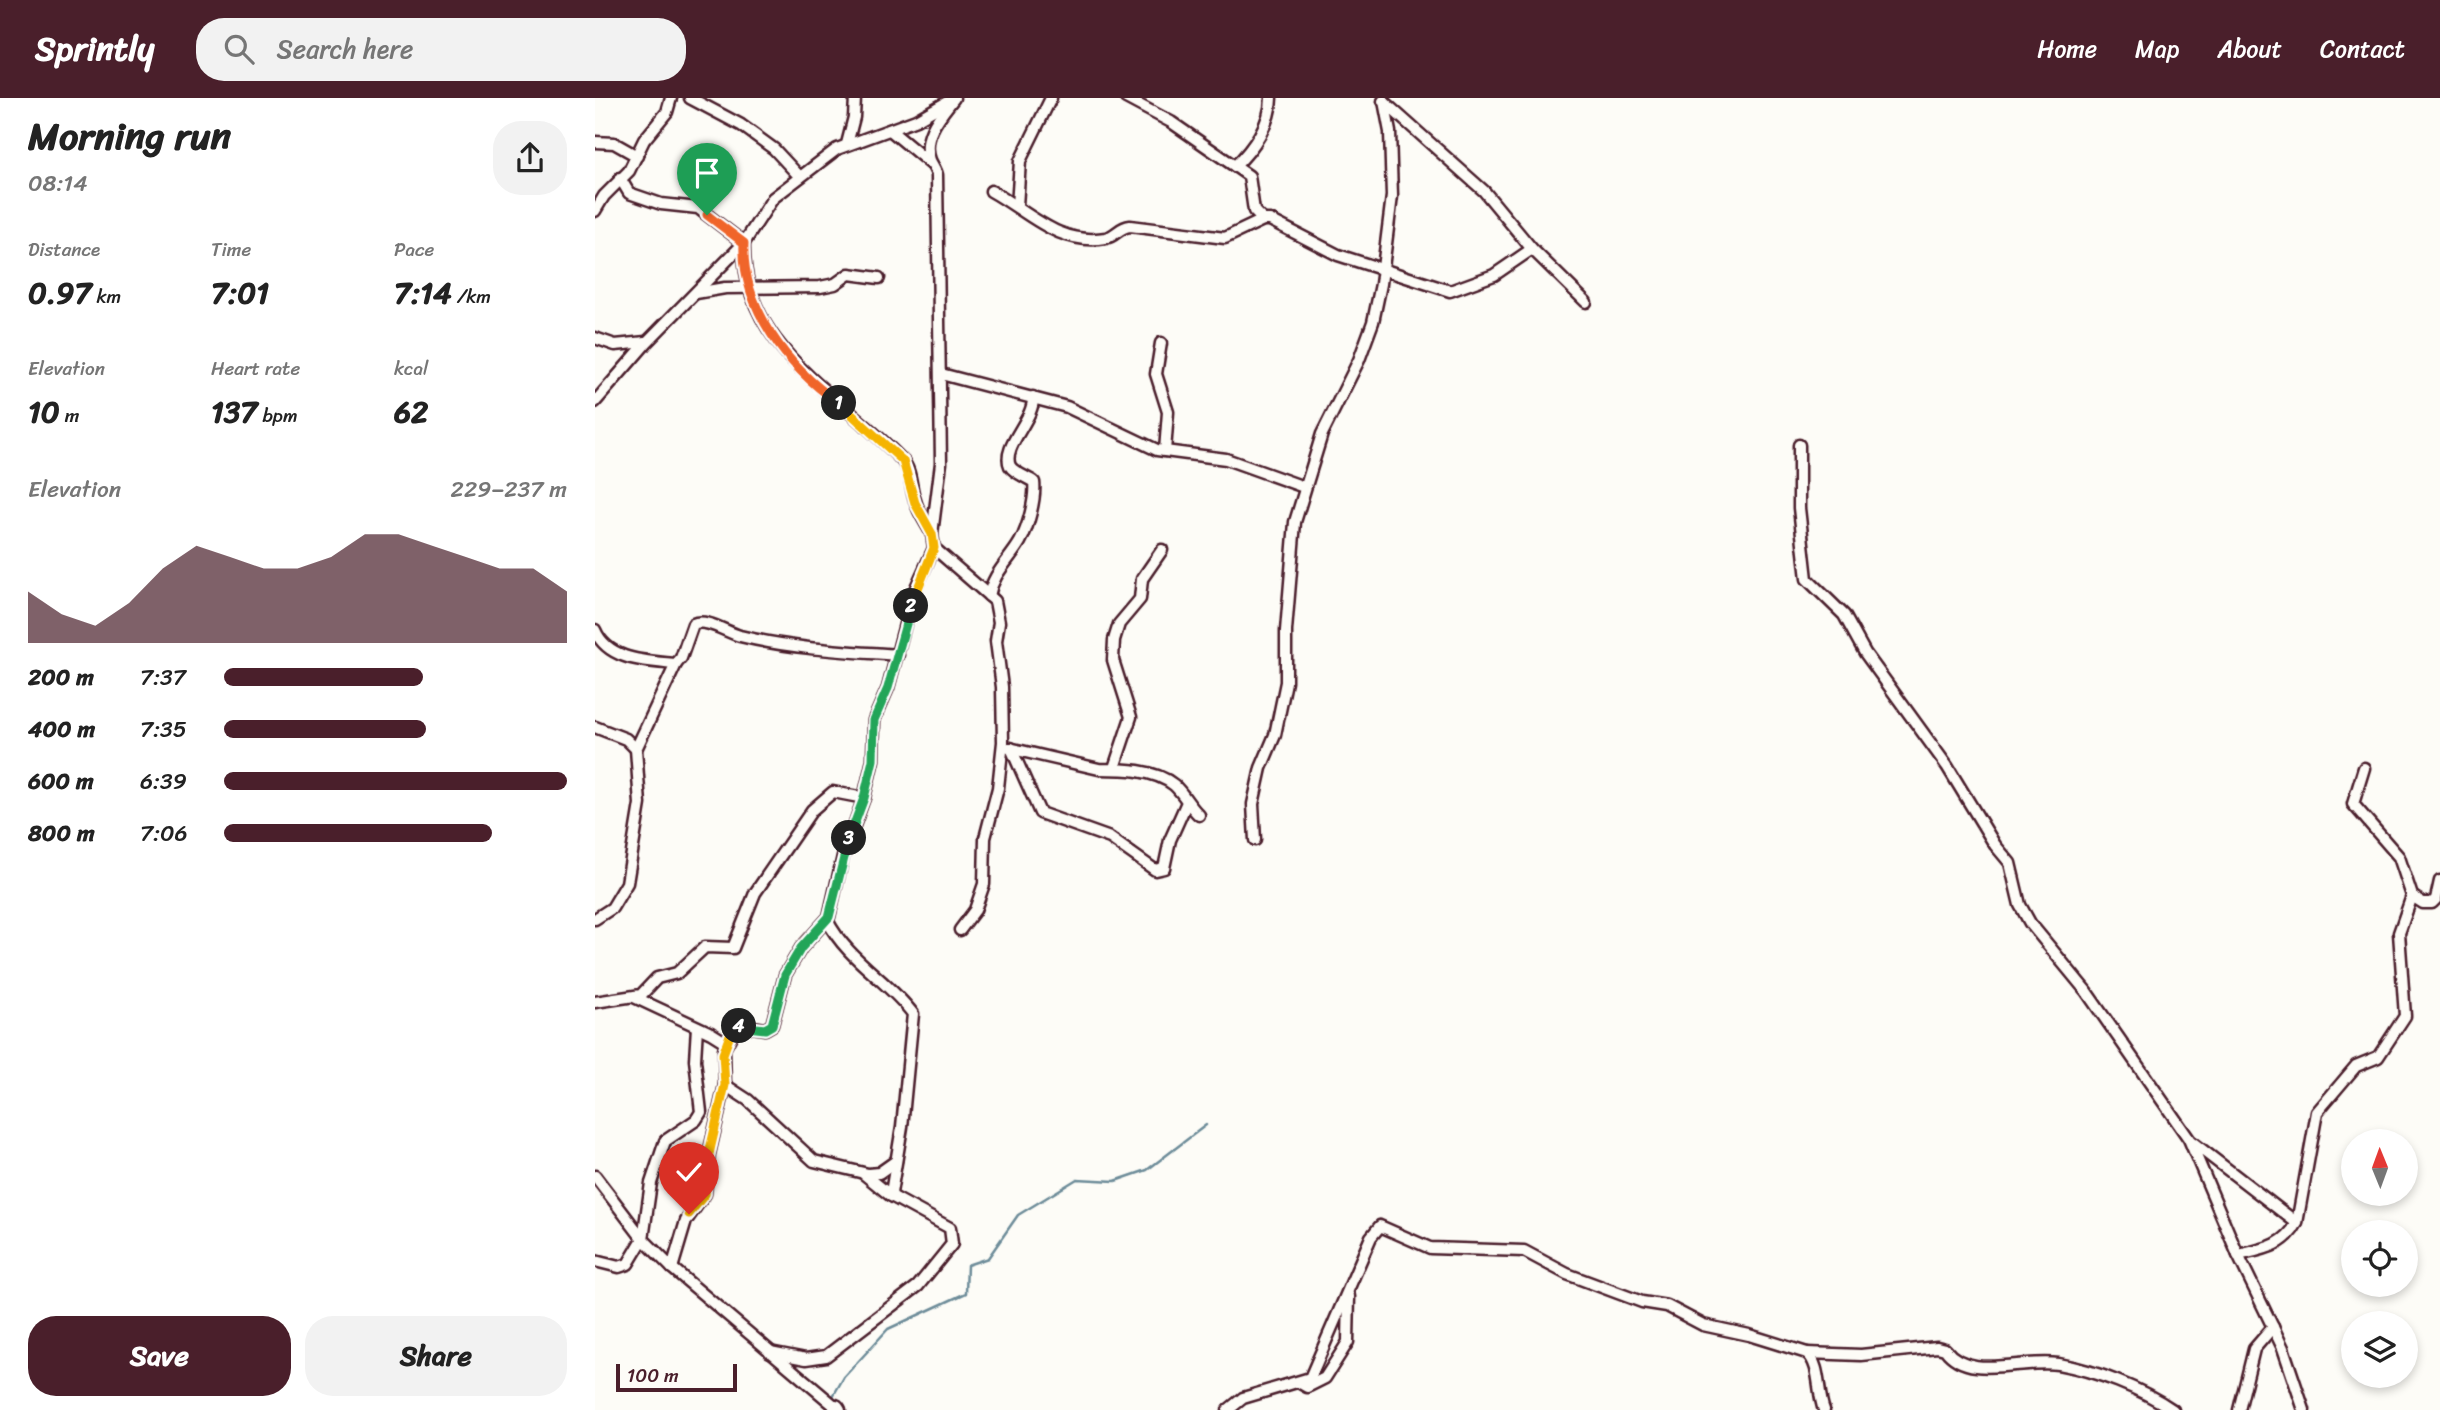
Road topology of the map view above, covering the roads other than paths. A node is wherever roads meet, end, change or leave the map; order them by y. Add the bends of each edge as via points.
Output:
1 (671, 98) edge
2 (690, 98) edge
3 (855, 98) edge
4 (954, 98) edge
5 (1051, 98) edge
6 (1126, 98) edge
7 (1271, 98) edge
8 (1382, 100) edge
9 (890, 130) junction
10 (595, 142) edge
11 (847, 144) junction
12 (637, 156) junction
13 (1235, 166) junction
14 (934, 167) junction
15 (800, 177) junction
16 (621, 178) junction
17 (991, 191) dead end
18 (1017, 206) junction
19 (595, 211) edge
20 (1262, 220) junction
21 (744, 243) junction
22 (1532, 249) junction
23 (1383, 272) junction
24 (879, 278) dead end
25 (696, 293) junction
26 (750, 293) junction
27 (1586, 302) dead end
28 (595, 338) edge
29 (647, 342) junction
30 (1161, 343) dead end
31 (615, 345) junction
32 (625, 366) junction
33 (941, 374) junction
34 (1033, 397) junction
35 (595, 402) edge
36 (1799, 445) dead end
37 (1165, 450) junction
38 (1304, 487) junction
39 (932, 534) junction
40 (934, 548) junction
41 (1162, 550) dead end
42 (989, 596) junction
43 (595, 630) edge
44 (898, 655) junction
45 (675, 664) junction
46 (595, 727) edge
47 (637, 746) junction
48 (1006, 747) junction
49 (1114, 768) junction
50 (2364, 768) dead end
51 (864, 798) junction
52 (1187, 802) junction
53 (1199, 815) dead end
54 (1255, 841) dead end
55 (2440, 881) edge
56 (2412, 896) junction
57 (595, 919) edge
58 (827, 920) junction
59 (960, 930) dead end
60 (633, 997) junction
61 (595, 1002) edge
62 (697, 1027) junction
63 (727, 1043) junction
64 (725, 1085) junction
65 (2189, 1139) junction
66 (896, 1161) junction
67 (865, 1174) junction
68 (595, 1176) edge
69 (891, 1196) junction
70 (2297, 1223) junction
71 (643, 1239) junction
72 (2238, 1255) junction
73 (595, 1261) edge
74 (672, 1268) junction
75 (1349, 1293) junction
76 (2273, 1327) junction
77 (770, 1352) junction
78 (1807, 1353) junction
79 (1299, 1383) junction
80 (837, 1409) edge
81 (1228, 1410) edge
82 (1824, 1410) edge
83 (2173, 1410) edge
84 (2239, 1410) edge
85 (2304, 1410) edge

1 - 12 street via 667,112
2 - 15 street via 741,125
3 - 11 street
4 - 9 street
4 - 14 street via 929,140
5 - 18 street via 1020,161
6 - 13 street
7 - 13 street via 1259,135
8 - 22 street via 1484,191
8 - 23 street via 1390,132 1392,196
9 - 11 street
9 - 14 street
10 - 12 street via 614,143
11 - 15 street
12 - 16 street
13 - 20 street via 1249,176 1254,211
14 - 33 street
15 - 21 street via 773,198
16 - 19 street
16 - 21 street via 629,193 661,204 698,208
17 - 18 street
18 - 20 street via 1055,233 1071,238 1106,238 1130,226 1225,237
20 - 23 street via 1288,227 1338,255
21 - 25 street
21 - 26 street via 744,274
22 - 23 street via 1494,275 1459,290
22 - 27 street
23 - 38 street via 1373,322
24 - 26 street via 849,274 829,286
25 - 26 street via 736,288
25 - 29 street
26 - 39 street via 803,373 903,461 915,503
28 - 31 street
29 - 31 street
29 - 32 street
30 - 37 street via 1156,374 1168,412
31 - 32 street via 623,353
32 - 35 street
33 - 34 street
33 - 39 street via 941,463
34 - 37 street via 1067,407 1143,445
34 - 42 street via 1032,411 1016,435 1009,460 1013,469 1034,482 1028,518 1021,540 991,584
36 - 65 street via 1799,508 1807,579 1844,615 1865,653 2010,863 2020,905 2030,923 2086,991
37 - 38 street via 1226,459
38 - 54 street via 1291,546 1286,682 1253,804
39 - 40 street
40 - 42 street
40 - 44 street via 913,594
41 - 49 street via 1142,579 1140,599 1119,624 1114,640 1113,660 1131,717
42 - 48 street via 998,610 996,641
43 - 45 street via 609,650
44 - 45 street via 813,650 740,636 700,622 693,624
44 - 51 street via 874,720 873,760
45 - 47 street
46 - 47 street
47 - 57 street via 640,804 630,872 612,908
48 - 49 street via 1099,769
48 - 52 street via 1040,813 1110,838 1155,870 1164,868 1170,840
48 - 59 street via 985,838 984,884 975,910
49 - 52 street via 1154,775 1173,785
50 - 56 street via 2353,804 2399,857
51 - 58 street via 842,856
51 - 60 street via 833,792 812,810 755,893 733,948 705,947 677,973 657,978 645,992
52 - 53 street
55 - 56 street via 2432,903
56 - 70 street via 2399,933 2405,1016 2378,1056 2356,1066 2317,1112
58 - 63 street via 801,948 785,975 772,1025 765,1029 741,1025
58 - 66 street via 853,957 911,1010 915,1019
60 - 61 street
60 - 62 street
62 - 63 street
62 - 71 street via 695,1060 701,1112 665,1141 651,1183
63 - 64 street
64 - 67 street via 748,1100 814,1161
64 - 74 street via 705,1194 685,1221
65 - 70 street
65 - 72 street
66 - 67 street via 879,1172
66 - 69 street
67 - 69 street
68 - 71 street
69 - 77 street via 950,1228 952,1244 943,1257 918,1286 826,1356 806,1359
70 - 72 street via 2283,1243
71 - 73 street via 626,1266
71 - 74 street
72 - 76 street
74 - 77 street
75 - 78 street via 1371,1237 1383,1226 1430,1248 1524,1251 1567,1275 1667,1306 1703,1325
75 - 79 street via 1310,1378
75 - 79 street via 1348,1342 1325,1378 1307,1387
76 - 84 street via 2254,1349
76 - 85 street
77 - 80 street
78 - 82 street via 1816,1368
78 - 83 street via 1861,1355 1937,1347 1965,1364 2050,1363 2128,1387
79 - 81 street via 1243,1398

